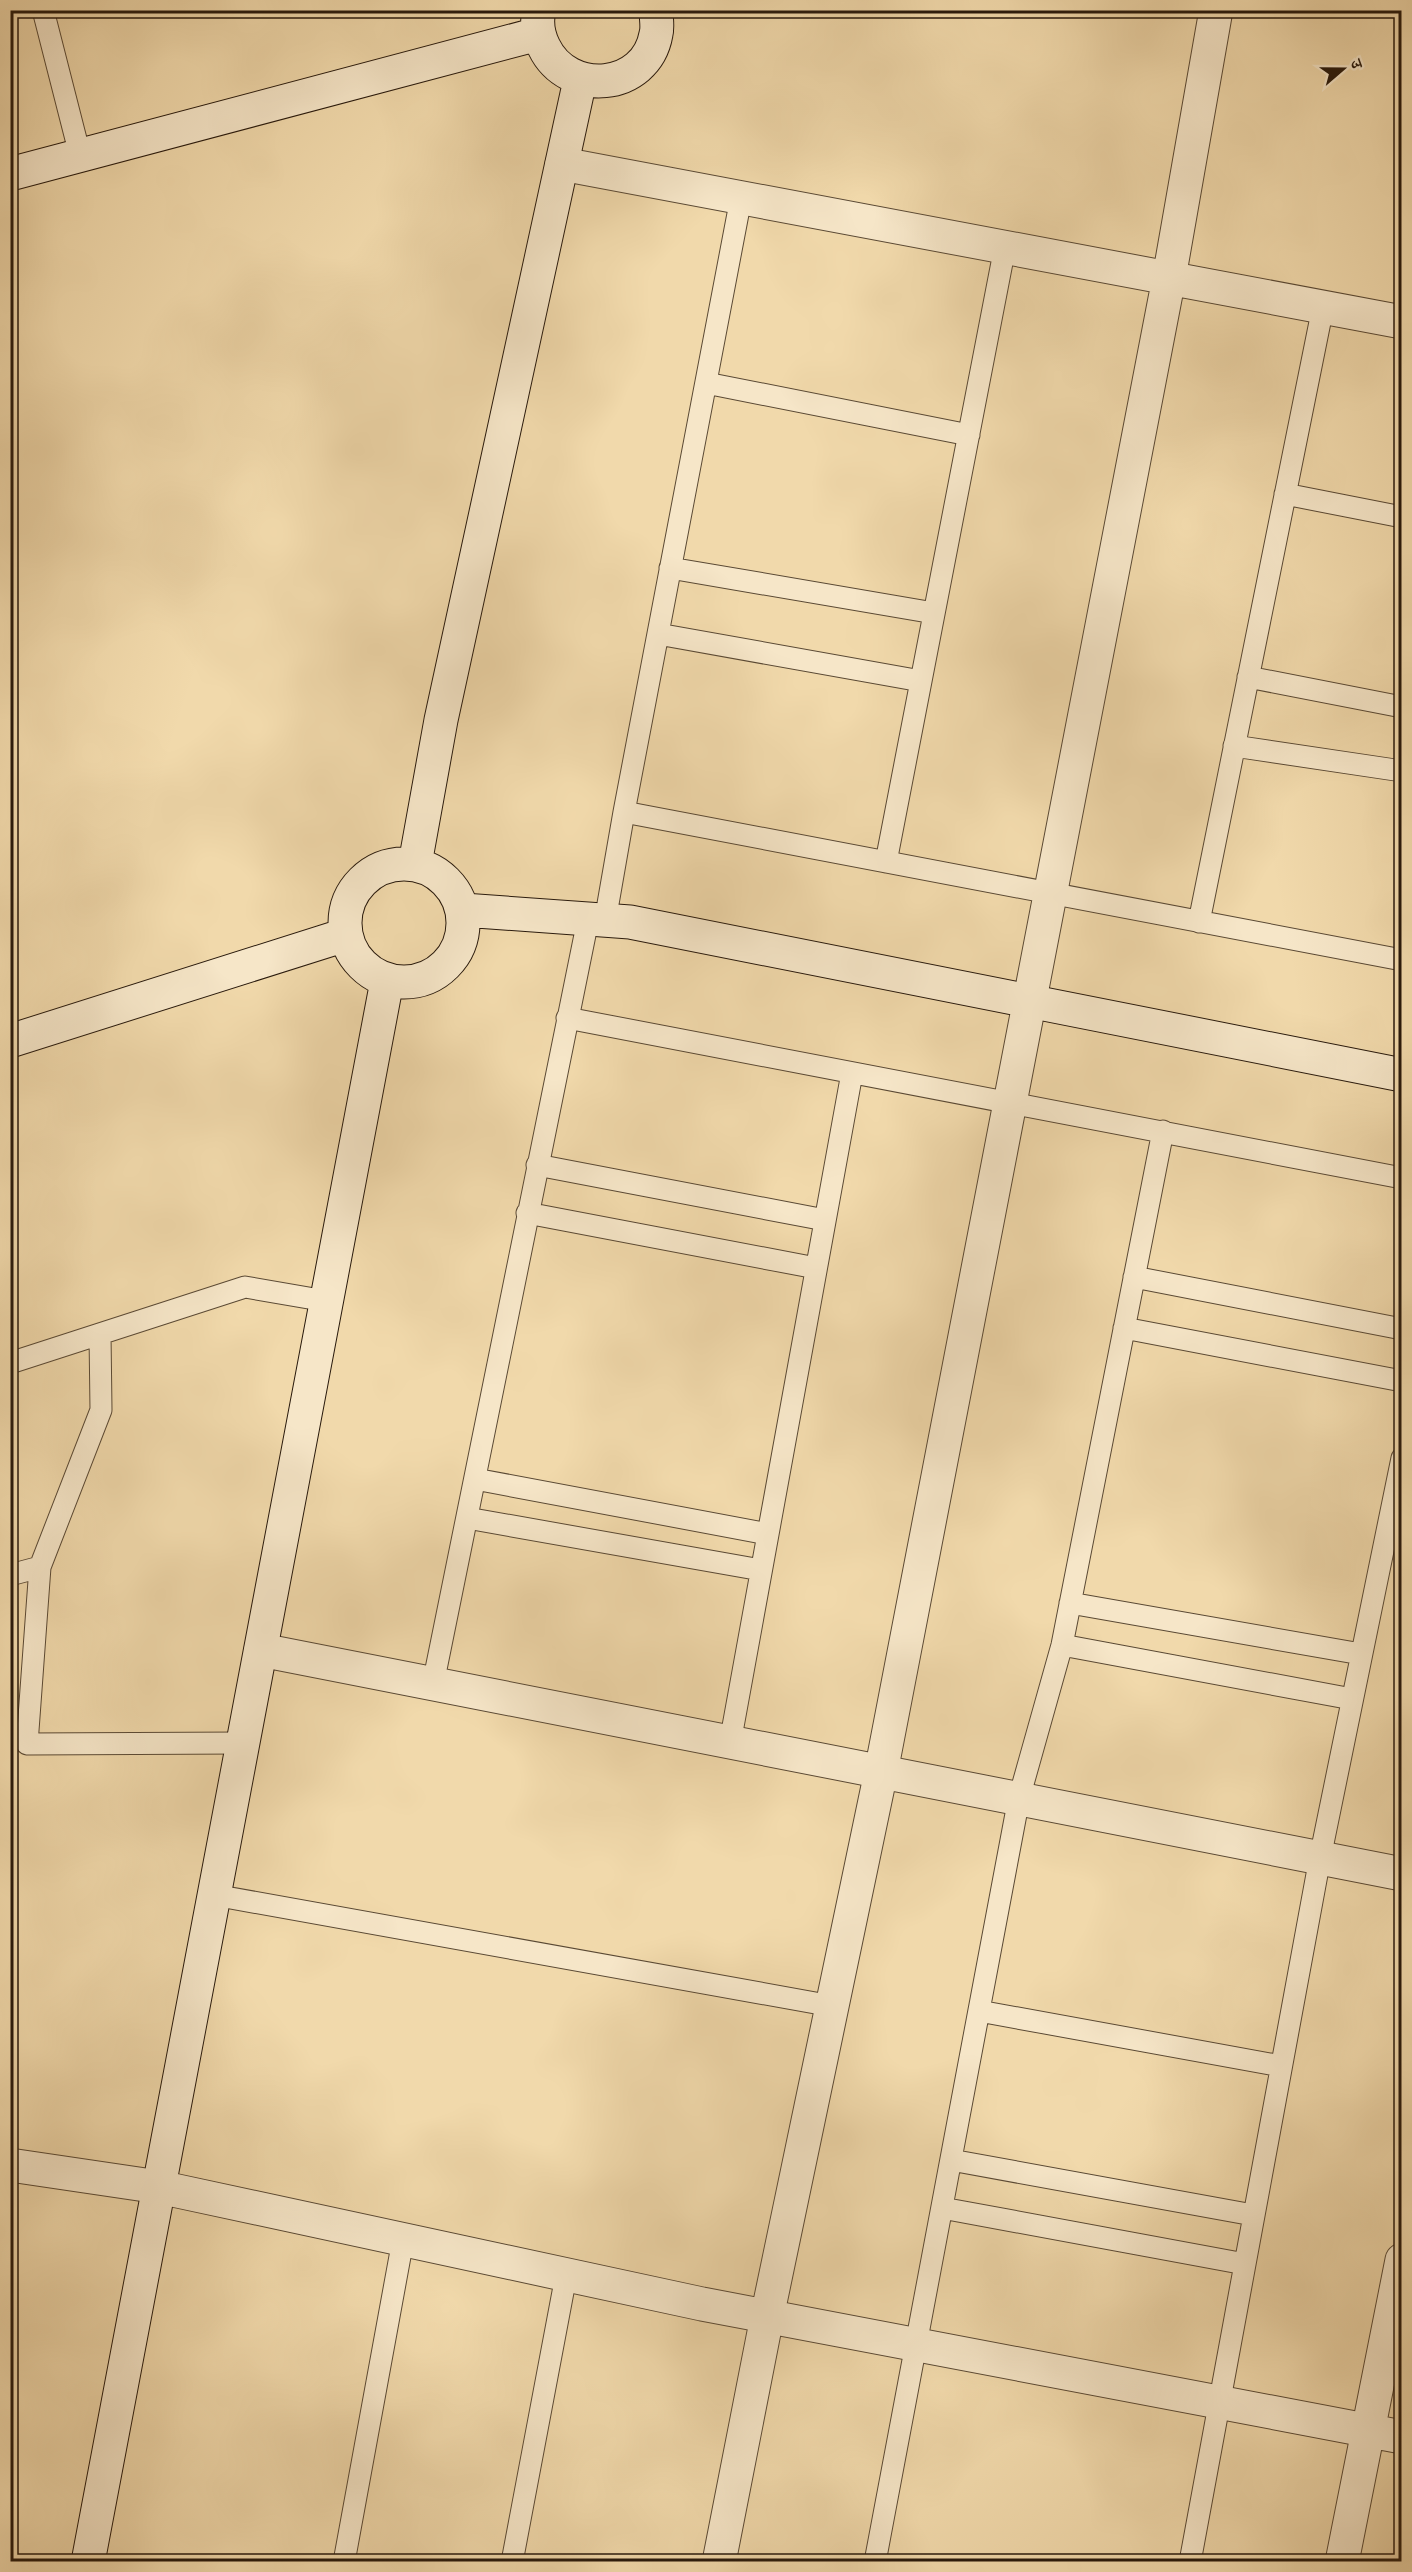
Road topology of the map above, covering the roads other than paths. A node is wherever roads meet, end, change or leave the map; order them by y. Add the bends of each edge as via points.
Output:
1 (43, 10) edge
2 (656, 10) edge
3 (1216, 10) edge
4 (538, 22) edge
5 (580, 80) junction
6 (80, 155) junction
7 (562, 164) junction
8 (10, 174) edge
9 (741, 198) junction
10 (1005, 247) junction
11 (1169, 278) junction
12 (1323, 307) junction
13 (1401, 322) edge
14 (705, 383) junction
15 (969, 435) junction
16 (1285, 494) junction
17 (1401, 517) edge
18 (670, 568) junction
19 (934, 613) junction
20 (658, 634) junction
21 (1248, 677) junction
22 (921, 681) junction
23 (1401, 707) edge
24 (1234, 746) junction
25 (1401, 771) edge
26 (624, 812) junction
27 (886, 862) junction
28 (415, 864) junction
29 (1050, 894) junction
30 (463, 910) junction
31 (597, 920) junction
32 (1199, 922) junction
33 (345, 935) junction
34 (1401, 960) edge
35 (387, 981) junction
36 (1029, 1001) junction
37 (567, 1018) junction
38 (10, 1041) edge
39 (852, 1073) junction
40 (1401, 1075) edge
41 (1010, 1102) junction
42 (1163, 1131) junction
43 (537, 1165) junction
44 (1401, 1178) edge
45 (527, 1213) junction
46 (825, 1220) junction
47 (816, 1268) junction
48 (1134, 1277) junction
49 (326, 1301) junction
50 (1124, 1328) junction
51 (1401, 1329) edge
52 (100, 1334) junction
53 (10, 1363) edge
54 (1401, 1381) edge
55 (1401, 1458) edge
56 (475, 1479) junction
57 (467, 1518) junction
58 (768, 1534) junction
59 (40, 1567) junction
60 (761, 1570) junction
61 (10, 1575) edge
62 (1070, 1603) junction
63 (1062, 1645) junction
64 (261, 1650) junction
65 (1361, 1654) junction
66 (433, 1684) junction
67 (1352, 1699) junction
68 (20, 1724) edge
69 (243, 1743) junction
70 (730, 1743) junction
71 (881, 1772) junction
72 (1019, 1798) junction
73 (1320, 1858) junction
74 (1401, 1874) edge
75 (214, 1894) junction
76 (832, 2006) junction
77 (979, 2011) junction
78 (1281, 2066) junction
79 (951, 2160) junction
80 (10, 2165) edge
81 (159, 2187) junction
82 (942, 2208) junction
83 (1254, 2216) junction
84 (404, 2240) junction
85 (1401, 2260) edge
86 (1245, 2264) junction
87 (566, 2276) junction
88 (767, 2317) junction
89 (916, 2345) junction
90 (1219, 2402) junction
91 (1368, 2431) junction
92 (1401, 2437) edge
93 (88, 2562) edge
94 (344, 2562) edge
95 (512, 2562) edge
96 (719, 2562) edge
97 (875, 2562) edge
98 (1190, 2562) edge
99 (1342, 2562) edge

1 - 6 lane
2 - 5 street via 656,34 648,55 635,69 610,81
3 - 11 street
4 - 5 street via 550,60
4 - 6 street
5 - 7 street
6 - 8 street
7 - 9 street
7 - 28 street via 441,720
9 - 10 street
9 - 14 lane
10 - 11 street
10 - 15 lane
11 - 12 street
11 - 29 street
12 - 13 street
12 - 16 lane
14 - 15 lane
14 - 18 lane
15 - 19 lane
16 - 17 lane
16 - 21 lane
18 - 19 lane
18 - 20 lane
19 - 22 lane
20 - 22 lane
20 - 26 lane
21 - 23 lane
21 - 24 lane
22 - 27 lane
24 - 25 lane
24 - 32 lane
26 - 27 lane
26 - 31 lane
27 - 29 lane
28 - 30 street via 437,872 454,889
28 - 33 street via 392,864 363,879 345,914
29 - 32 lane
29 - 36 street
30 - 31 street
30 - 35 street via 463,934 455,956 442,970 417,982
31 - 36 street via 630,922
31 - 37 lane
32 - 34 lane
33 - 35 street via 357,961
33 - 38 street
35 - 49 street
36 - 40 street
36 - 41 street
37 - 39 lane
37 - 43 lane
39 - 41 lane
39 - 46 lane
41 - 42 lane
41 - 71 street
42 - 44 lane
42 - 48 lane
43 - 45 lane
43 - 46 lane
45 - 47 lane
45 - 56 lane
46 - 47 lane
47 - 58 lane
48 - 50 lane
48 - 51 lane
49 - 52 lane via 245,1287
49 - 64 street
50 - 54 lane
50 - 62 lane
52 - 53 lane
52 - 59 lane via 100,1410
55 - 65 lane
56 - 57 lane
56 - 58 lane
57 - 60 lane
57 - 66 lane
58 - 60 lane
59 - 61 lane
59 - 68 lane
60 - 70 lane
62 - 63 lane
62 - 65 lane
63 - 67 lane
63 - 72 lane
64 - 66 street
64 - 69 street
65 - 67 lane
66 - 70 street
67 - 73 lane
68 - 69 lane via 27,1744
69 - 75 street
70 - 71 street
71 - 72 street
71 - 76 street
72 - 73 street
72 - 77 lane
73 - 74 street
73 - 78 lane
75 - 76 lane
75 - 81 street
76 - 88 street
77 - 78 lane
77 - 79 lane
78 - 83 lane
79 - 82 lane
79 - 83 lane
80 - 81 street
81 - 84 street
81 - 93 street
82 - 86 lane
82 - 89 lane
83 - 86 lane
84 - 87 street
84 - 94 lane
85 - 91 street
86 - 90 lane
87 - 88 street
87 - 95 lane
88 - 89 street
88 - 96 street
89 - 90 street
89 - 97 lane
90 - 91 street
90 - 98 lane
91 - 92 street
91 - 99 street

